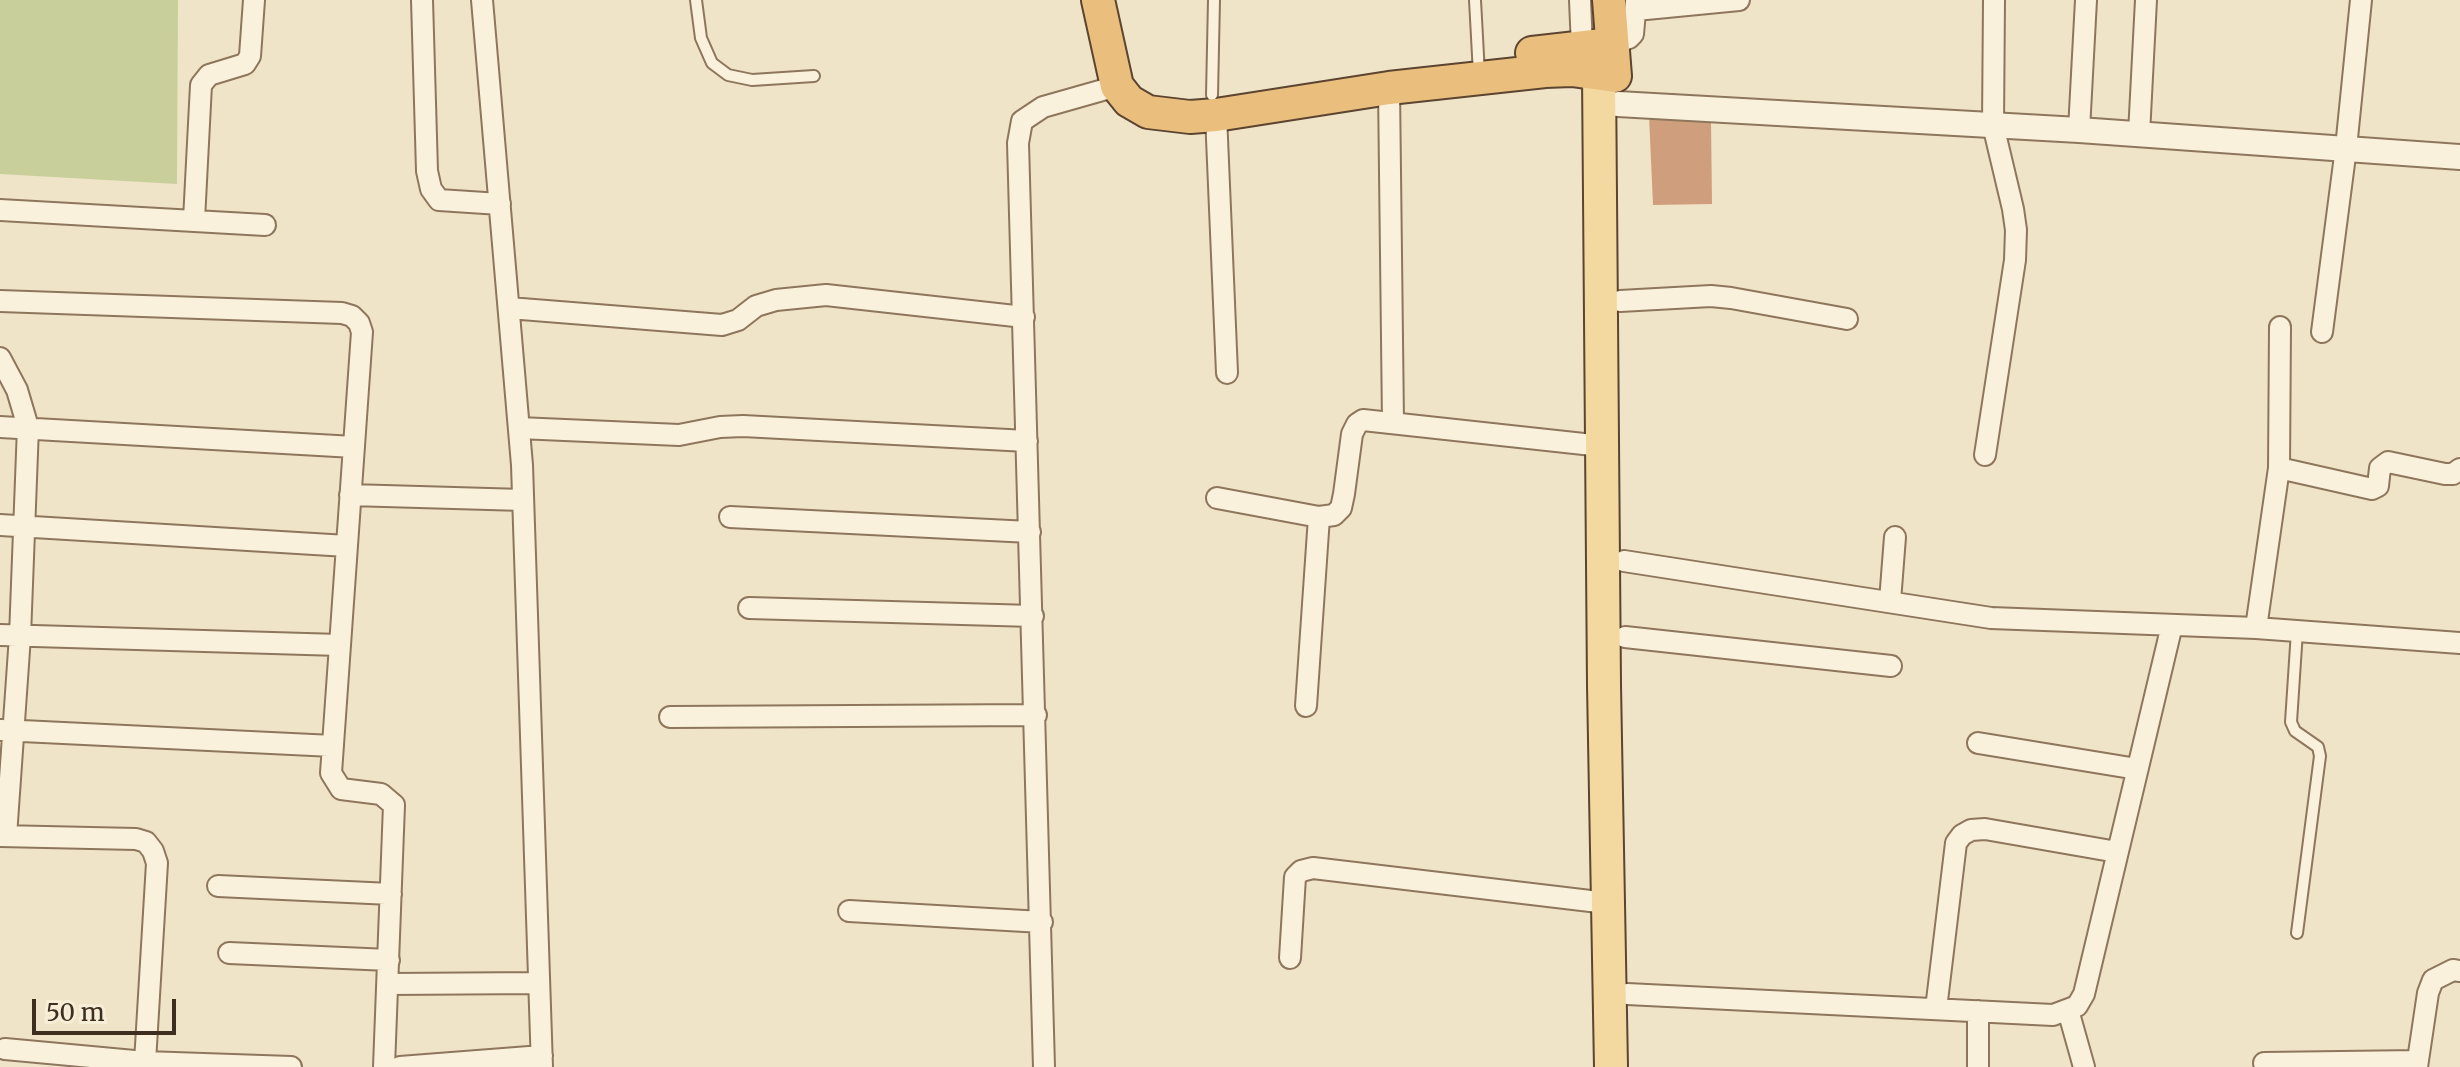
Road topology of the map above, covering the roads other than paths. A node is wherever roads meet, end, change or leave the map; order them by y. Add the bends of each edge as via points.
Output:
1 (254, 0) edge
2 (422, 0) edge
3 (482, 0) edge
4 (696, 0) edge
5 (1098, 0) edge
6 (1118, 0) edge
7 (1214, 0) edge
8 (1475, 0) edge
9 (1580, 0) edge
10 (1739, 0) edge
11 (1994, 0) edge
12 (2086, 0) edge
13 (2146, 0) edge
14 (2361, 0) edge
15 (1611, 38) edge
16 (1479, 70) junction
17 (814, 76) dead end
18 (1117, 86) junction
19 (1389, 88) junction
20 (1214, 105) junction
21 (1993, 125) junction
22 (2079, 130) junction
23 (2139, 134) junction
24 (2346, 148) junction
25 (2460, 157) edge
26 (500, 204) junction
27 (0, 210) edge
28 (194, 220) junction
29 (265, 225) dead end
30 (0, 301) edge
31 (1620, 301) junction
32 (509, 308) junction
33 (1024, 317) junction
34 (1847, 319) dead end
35 (2280, 327) dead end
36 (2322, 332) dead end
37 (0, 358) edge
38 (1227, 373) dead end
39 (1393, 422) junction
40 (0, 427) edge
41 (28, 427) junction
42 (519, 428) junction
43 (1027, 441) junction
44 (1602, 446) junction
45 (354, 447) junction
46 (1985, 455) dead end
47 (2279, 468) junction
48 (2460, 469) edge
49 (350, 495) junction
50 (1217, 498) dead end
51 (523, 500) junction
52 (730, 517) dead end
53 (1319, 517) junction
54 (0, 525) edge
55 (24, 526) junction
56 (1030, 532) junction
57 (1895, 537) dead end
58 (347, 546) junction
59 (1624, 561) junction
60 (1890, 601) junction
61 (749, 608) dead end
62 (1033, 616) junction
63 (2172, 625) junction
64 (2256, 628) junction
65 (2297, 631) junction
66 (10, 636) edge
67 (1625, 637) junction
68 (2460, 643) edge
69 (340, 645) junction
70 (1891, 666) dead end
71 (1306, 706) dead end
72 (1036, 715) junction
73 (670, 717) dead end
74 (6, 730) edge
75 (1978, 743) dead end
76 (333, 746) junction
77 (2137, 769) junction
78 (3, 836) edge
79 (2117, 852) junction
80 (218, 886) dead end
81 (391, 894) junction
82 (1607, 903) junction
83 (849, 911) dead end
84 (1042, 922) junction
85 (2297, 933) dead end
86 (229, 953) dead end
87 (1290, 958) dead end
88 (389, 960) junction
89 (2460, 971) edge
90 (539, 983) junction
91 (388, 984) junction
92 (1627, 994) junction
93 (1936, 1009) junction
94 (2068, 1010) junction
95 (1978, 1011) junction
96 (5, 1049) dead end
97 (542, 1061) edge
98 (145, 1062) junction
99 (2264, 1063) dead end
100 (2417, 1064) edge
101 (291, 1067) edge
102 (384, 1067) edge
103 (400, 1067) edge
104 (1044, 1067) edge
105 (1611, 1067) edge
106 (1628, 1067) edge
107 (1978, 1067) edge
108 (2084, 1067) edge

1 - 28 street via 250,56 245,64 209,75 201,85
2 - 26 street via 431,189 439,200
3 - 26 street
4 - 17 lane via 701,38 712,63 728,75 752,80
5 - 18 highway
6 - 20 highway via 1130,57 1147,88
7 - 20 lane
8 - 16 lane
9 - 15 street
10 - 15 street
11 - 21 street
12 - 22 street
13 - 23 street
14 - 24 street
15 - 16 highway
15 - 21 street
15 - 31 main road
15 - 44 main road
16 - 19 highway
16 - 20 highway
18 - 20 highway via 1148,112 1190,117
18 - 33 street via 1043,107 1022,121 1018,143
19 - 20 highway
19 - 39 street
20 - 38 street
21 - 22 street
21 - 46 street via 2016,230
22 - 23 street
23 - 24 street
24 - 25 street
24 - 36 street
26 - 32 street
27 - 28 street
28 - 29 street
30 - 45 street via 352,316 362,332
31 - 34 street via 1731,298
31 - 59 main road
32 - 33 street via 722,325 776,300 826,295
32 - 42 street
33 - 43 street
35 - 47 street
37 - 41 street
39 - 44 street
39 - 53 street via 1357,424 1341,508
40 - 41 street
41 - 45 street
41 - 55 street
42 - 43 street via 679,435 743,426
42 - 51 street
43 - 56 street
44 - 82 main road
45 - 49 street
47 - 48 street via 2372,489 2388,462 2445,474
47 - 64 street
49 - 51 street
49 - 58 street
50 - 53 street
51 - 90 street
52 - 56 street
53 - 71 street
54 - 55 street
55 - 58 street
55 - 66 street
56 - 62 street
57 - 60 street
58 - 69 street
59 - 60 street
59 - 67 main road
60 - 63 street via 1991,618
61 - 62 street
62 - 72 street
63 - 64 street
63 - 77 street
64 - 65 street
65 - 68 street
65 - 85 lane via 2291,722 2318,747 2320,756
66 - 69 street
66 - 74 street
67 - 70 street
67 - 92 main road
69 - 76 street
72 - 73 street
72 - 84 street
74 - 76 street
74 - 78 street
75 - 77 street
76 - 81 street via 331,773 341,789 381,794 394,805
77 - 79 street
78 - 98 street via 136,839 153,851 157,863
79 - 93 street via 1985,829 1962,835 1956,843
79 - 94 street via 2084,994
80 - 81 street
81 - 88 street
82 - 87 street via 1313,868 1295,877
82 - 105 main road
83 - 84 street
84 - 104 street
86 - 88 street
88 - 91 street
89 - 100 street via 2433,980
90 - 91 street
90 - 97 street
91 - 102 street
92 - 93 street
92 - 106 main road
93 - 95 street
94 - 95 street via 2053,1015
94 - 108 street
95 - 107 street
96 - 98 street
97 - 103 street
98 - 101 street
99 - 100 street

